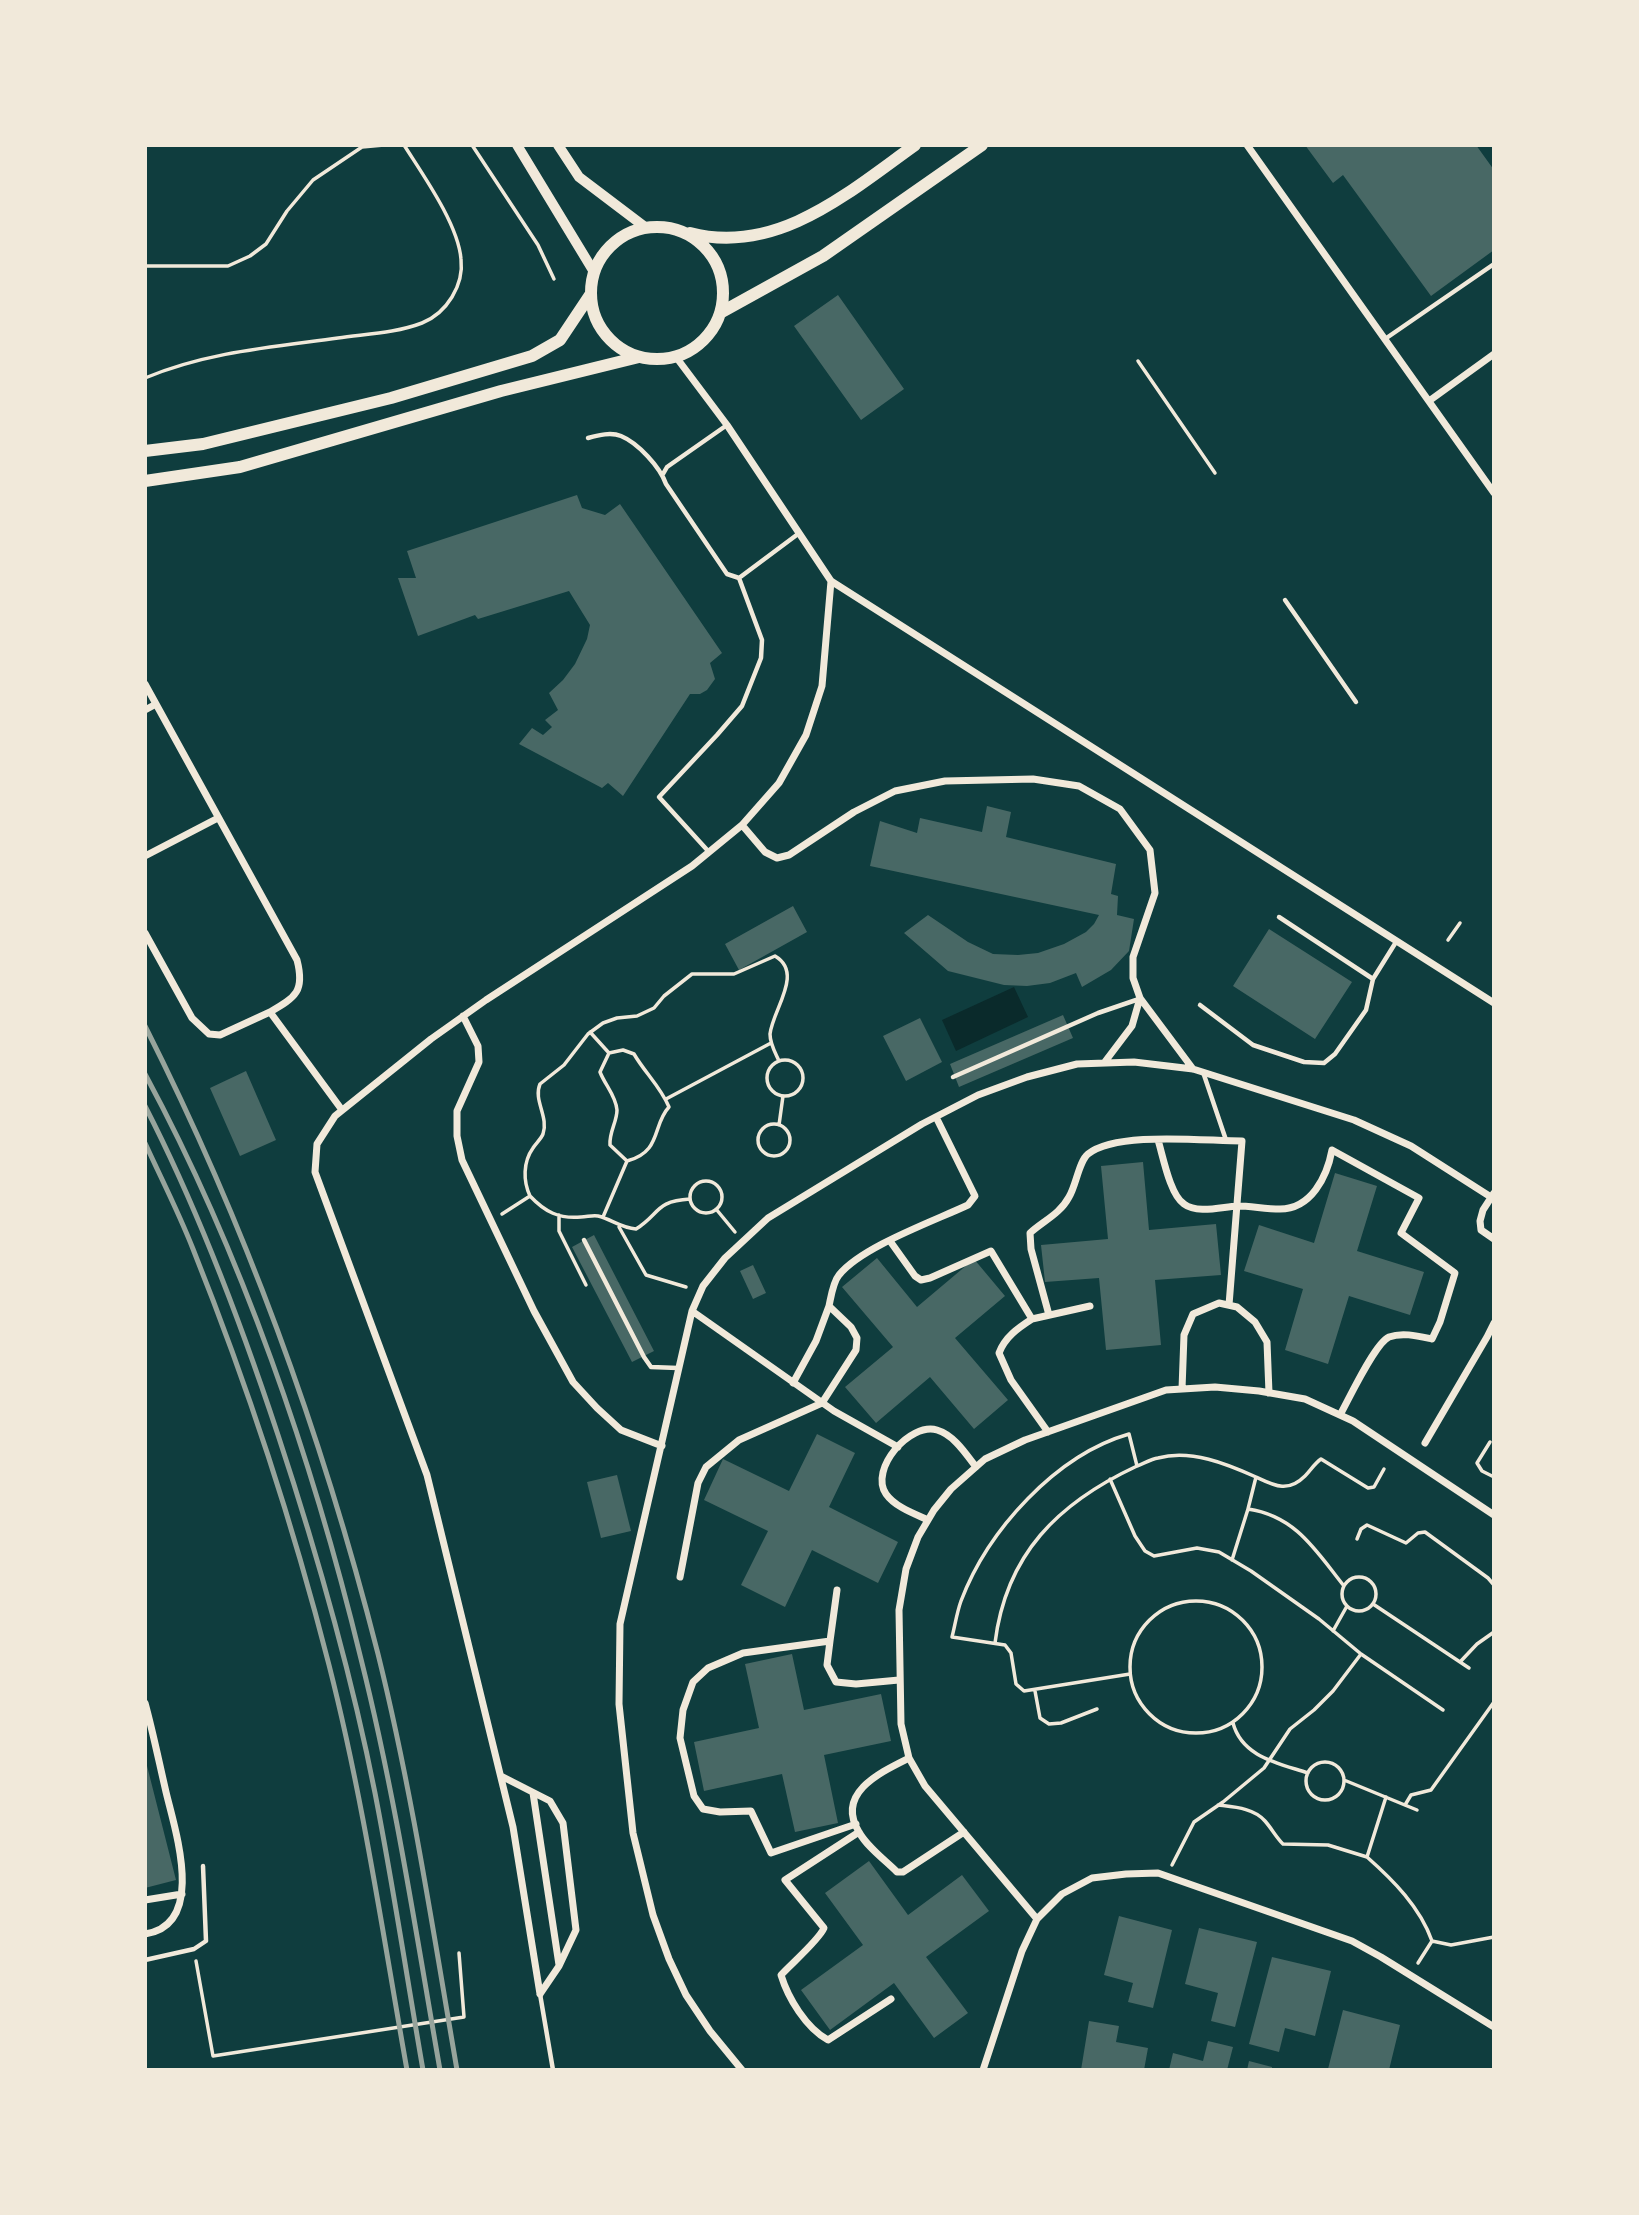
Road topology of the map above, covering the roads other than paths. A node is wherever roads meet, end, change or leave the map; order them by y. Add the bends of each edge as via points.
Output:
1 (517, 145) edge
2 (558, 145) edge
3 (915, 145) edge
4 (982, 145) edge
5 (1247, 145) edge
6 (645, 227) junction
7 (679, 230) junction
8 (1494, 264) edge
9 (593, 272) junction
10 (590, 295) junction
11 (720, 313) junction
12 (1385, 339) junction
13 (1494, 354) edge
14 (639, 357) junction
15 (676, 357) junction
16 (1429, 401) junction
17 (727, 425) junction
18 (589, 438) dead end
19 (145, 451) edge
20 (663, 474) junction
21 (145, 481) edge
22 (1494, 493) edge
23 (798, 534) junction
24 (739, 578) junction
25 (831, 581) junction
26 (1285, 600) dead end
27 (145, 684) edge
28 (1356, 702) dead end
29 (156, 704) junction
30 (145, 710) edge
31 (218, 818) junction
32 (742, 825) junction
33 (709, 852) junction
34 (145, 856) edge
35 (1279, 917) dead end
36 (145, 933) edge
37 (1397, 941) junction
38 (1373, 979) junction
39 (1140, 998) junction
40 (1494, 1003) edge
41 (1200, 1005) dead end
42 (270, 1012) junction
43 (463, 1016) junction
44 (1104, 1063) junction
45 (1193, 1069) junction
46 (1203, 1073) junction
47 (953, 1077) dead end
48 (342, 1110) junction
49 (936, 1117) junction
50 (1158, 1140) junction
51 (1226, 1141) junction
52 (1493, 1196) edge
53 (1236, 1206) junction
54 (1494, 1239) edge
55 (584, 1240) dead end
56 (890, 1241) junction
57 (1229, 1305) junction
58 (829, 1306) junction
59 (1090, 1306) dead end
60 (692, 1311) junction
61 (1049, 1315) junction
62 (1032, 1319) junction
63 (1494, 1322) edge
64 (679, 1368) junction
65 (793, 1383) junction
66 (1182, 1389) junction
67 (1269, 1393) junction
68 (822, 1403) junction
69 (1340, 1415) junction
70 (1048, 1432) junction
71 (1425, 1443) dead end
72 (662, 1447) junction
73 (898, 1447) junction
74 (976, 1468) junction
75 (1494, 1515) edge
76 (928, 1520) junction
77 (680, 1577) dead end
78 (837, 1590) dead end
79 (830, 1641) junction
80 (899, 1680) junction
81 (145, 1703) edge
82 (149, 1732) edge
83 (909, 1758) junction
84 (501, 1776) junction
85 (533, 1793) junction
86 (856, 1824) junction
87 (859, 1832) junction
88 (964, 1832) junction
89 (203, 1866) dead end
90 (182, 1894) junction
91 (145, 1900) edge
92 (1037, 1919) junction
93 (145, 1934) edge
94 (145, 1960) edge
95 (559, 1966) junction
96 (540, 1994) junction
97 (891, 1999) dead end
98 (1494, 2027) edge
99 (553, 2070) edge
100 (742, 2070) edge
101 (983, 2070) edge

1 - 9 street
2 - 6 street via 579,177
3 - 7 main road via 831,206 779,230 726,239
4 - 11 main road via 823,256
5 - 12 street
6 - 7 main road
6 - 9 main road via 611,244
7 - 11 main road via 697,240 720,273
8 - 12 lane
9 - 10 main road
10 - 14 main road via 604,334
10 - 19 main road via 559,340 532,356 351,408 203,444
11 - 15 main road via 695,348
12 - 16 street
13 - 16 street
14 - 15 main road
14 - 21 main road via 501,391 240,467
15 - 17 street
16 - 22 street
17 - 20 lane
17 - 23 street
18 - 20 lane via 621,436
20 - 24 lane via 727,574
23 - 24 lane
23 - 25 street
24 - 33 lane via 762,640 761,658 742,706 659,797
25 - 32 street via 822,686 806,735 779,783
25 - 37 street
26 - 28 lane
27 - 29 street
29 - 30 street
29 - 31 street
31 - 34 street
31 - 42 street via 301,974 299,990
32 - 33 street
32 - 39 street via 765,852 778,858 895,791 945,781 1033,779 1079,786 1120,809 1150,850 1155,893 1133,957 1133,978
33 - 43 street
35 - 38 lane
36 - 42 street via 192,1018 209,1034 220,1035
37 - 38 lane
37 - 40 street
38 - 41 lane via 1366,1010 1324,1063 1304,1062 1253,1045
39 - 44 street via 1132,1026
39 - 45 street
39 - 47 lane
42 - 48 street
43 - 48 street
43 - 72 street via 478,1046 479,1062 457,1111 462,1160 573,1382 621,1430
44 - 45 street
44 - 49 street via 1027,1077
45 - 46 street
46 - 51 lane
46 - 52 street via 1354,1120 1411,1146
48 - 84 street via 317,1144 315,1172 427,1475
49 - 56 street via 975,1196 968,1205
49 - 60 street via 768,1218 725,1258 703,1286
50 - 51 street
50 - 53 street via 1175,1194 1184,1205 1199,1209
50 - 61 street via 1101,1147 1087,1155 1069,1199 1030,1233
51 - 53 street via 1241,1141
52 - 54 street via 1480,1221 1481,1230
53 - 57 street
53 - 69 street via 1294,1208 1314,1193 1324,1178 1332,1150 1419,1198 1401,1233 1455,1273 1440,1322 1432,1339 1385,1338
55 - 64 lane via 644,1357 652,1367
56 - 58 street via 837,1276
56 - 62 street via 921,1280 991,1251
57 - 66 street via 1219,1303 1193,1314 1184,1335
57 - 67 street via 1255,1322 1268,1342
58 - 65 street
58 - 68 street via 857,1338 856,1350
59 - 61 street
60 - 64 street
60 - 65 street
61 - 62 street
62 - 70 street via 1002,1344 999,1353 1011,1380
63 - 71 street
64 - 72 street
65 - 68 street
66 - 67 street via 1215,1387
66 - 70 street via 1166,1390
67 - 69 street via 1305,1399
68 - 73 street
68 - 77 street via 739,1440 706,1467 698,1483
69 - 75 street
70 - 74 street via 985,1459
72 - 100 street via 620,1624 619,1704 626,1786 653,1916 669,1959 710,2031
73 - 74 street via 915,1432 936,1430 956,1442
73 - 76 street via 883,1466 886,1494
74 - 76 street via 951,1489
76 - 80 street via 906,1569 899,1610
78 - 79 street
79 - 80 street via 827,1665 836,1682
79 - 86 street via 743,1653 708,1668 693,1682 680,1738 694,1796 703,1809 751,1811 771,1853
80 - 83 street via 901,1724
81 - 82 street
82 - 90 street via 183,1865
83 - 86 street via 855,1795 852,1813
83 - 88 street via 925,1786
84 - 85 street
84 - 96 street
85 - 95 street
85 - 95 street via 550,1801 563,1823 576,1930
86 - 87 street
87 - 88 street via 897,1872 903,1872
87 - 97 street via 785,1880 824,1928 781,1975 787,1993 818,2035 828,2040
88 - 92 street
89 - 94 lane via 206,1941 194,1949
90 - 91 street
90 - 93 street via 166,1927
92 - 98 street via 1062,1894 1092,1878 1158,1873 1331,1933 1381,1957
92 - 101 street
95 - 96 street
96 - 99 lane

